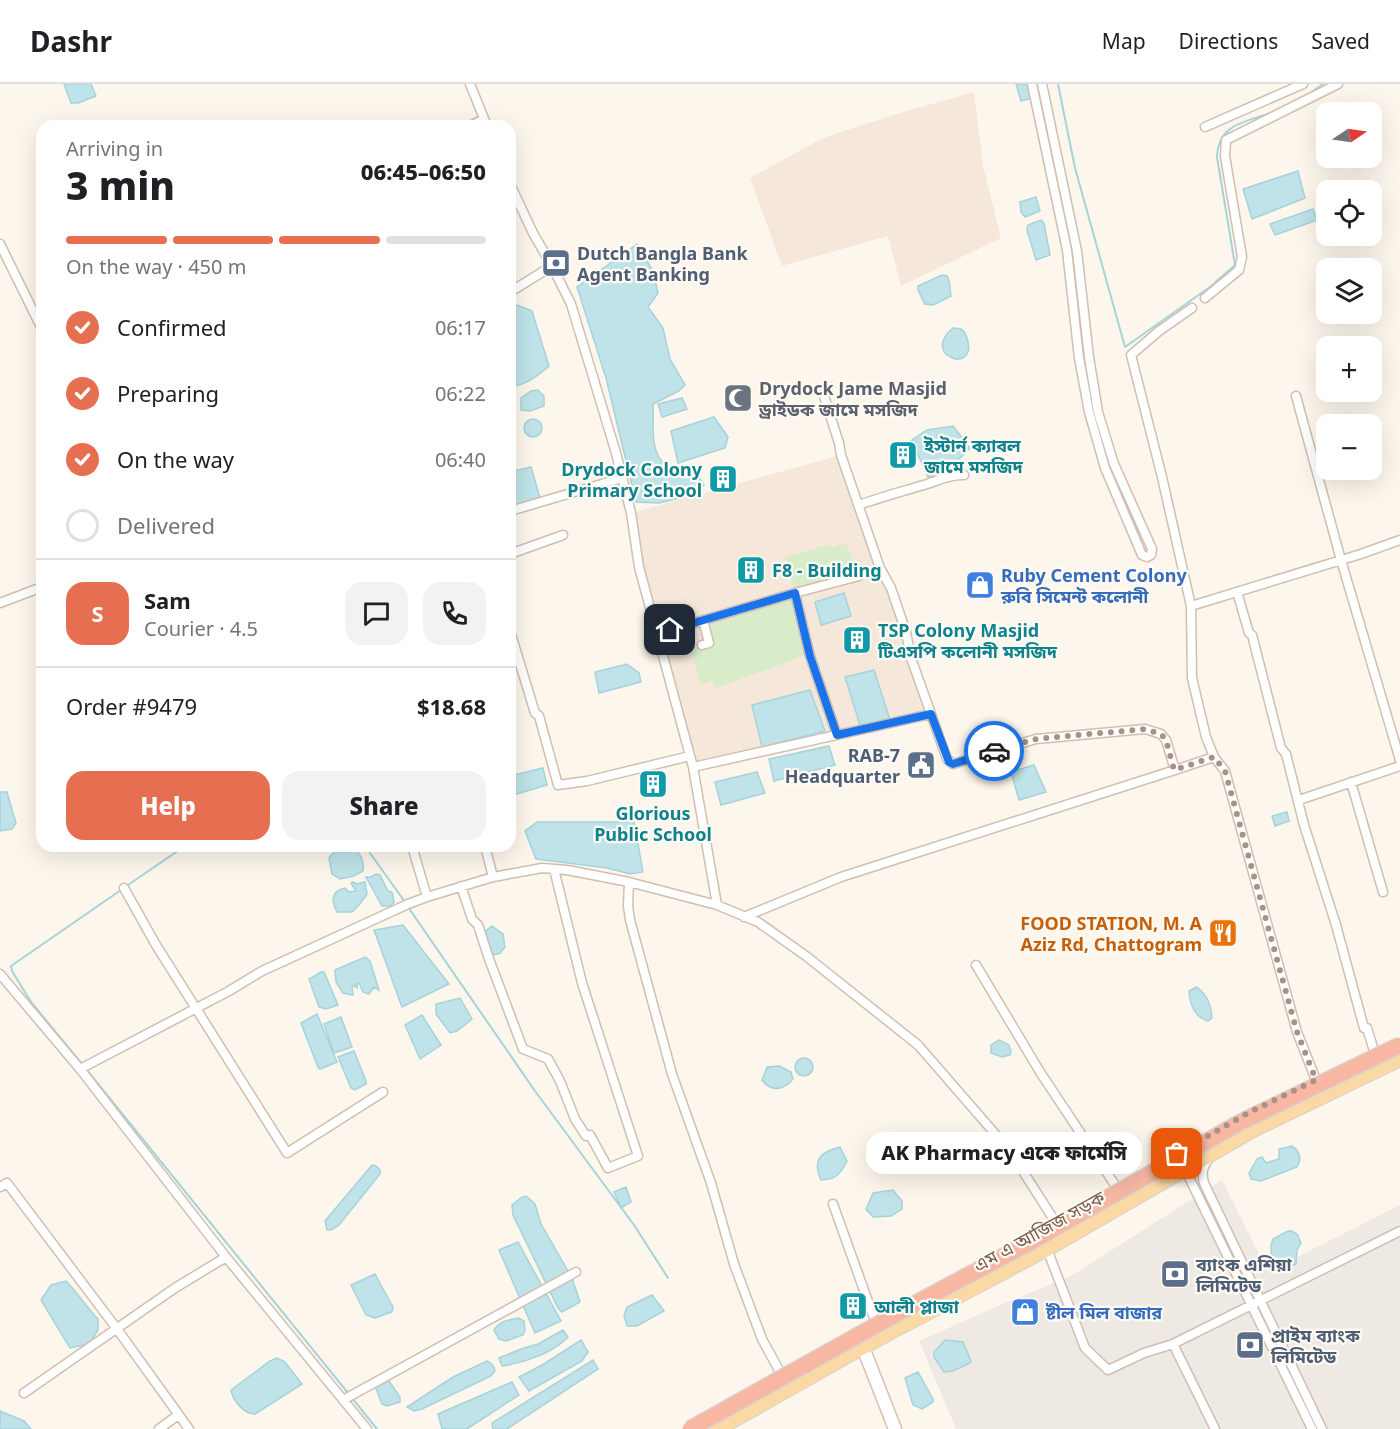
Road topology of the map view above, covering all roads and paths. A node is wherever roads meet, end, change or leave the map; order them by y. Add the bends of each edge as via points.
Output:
1 (470, 84) edge
2 (1032, 84) edge
3 (1042, 84) edge
4 (1303, 84) edge
5 (1338, 84) edge
6 (484, 120) edge
7 (1205, 127) dead end
8 (516, 197) edge
9 (0, 244) edge
10 (552, 266) junction
11 (516, 288) edge
12 (1205, 298) dead end
13 (1192, 308) dead end
14 (36, 317) edge
15 (823, 393) dead end
16 (1296, 396) dead end
17 (964, 475) dead end
18 (622, 478) junction
19 (859, 506) junction
20 (516, 509) edge
21 (563, 535) dead end
22 (1400, 540) edge
23 (516, 552) edge
24 (1341, 560) junction
25 (859, 576) dead end
26 (36, 589) edge
27 (1237, 592) junction
28 (795, 593) junction
29 (0, 603) edge
30 (1191, 606) junction
31 (703, 620) junction
32 (670, 630) dead end
33 (702, 645) dead end
34 (516, 651) edge
35 (931, 714) junction
36 (837, 735) junction
37 (690, 756) junction
38 (1214, 757) junction
39 (1400, 760) edge
40 (1400, 766) edge
41 (693, 767) junction
42 (1174, 770) junction
43 (1351, 782) junction
44 (1299, 800) junction
45 (414, 852) edge
46 (487, 852) edge
47 (554, 869) junction
48 (493, 877) junction
49 (629, 882) junction
50 (461, 886) junction
51 (124, 888) dead end
52 (1383, 892) dead end
53 (427, 897) junction
54 (717, 905) junction
55 (744, 916) junction
56 (976, 965) dead end
57 (0, 974) edge
58 (196, 1009) junction
59 (1400, 1039) edge
60 (1400, 1045) edge
61 (1374, 1051) junction
62 (1400, 1054) edge
63 (1400, 1059) edge
64 (80, 1069) junction
65 (1316, 1080) junction
66 (383, 1092) dead end
67 (1214, 1152) junction
68 (1177, 1154) junction
69 (1185, 1169) junction
70 (0, 1187) edge
71 (1118, 1188) junction
72 (833, 1204) dead end
73 (1056, 1223) junction
74 (1400, 1231) edge
75 (1047, 1249) junction
76 (226, 1257) junction
77 (576, 1272) dead end
78 (1256, 1303) junction
79 (875, 1321) junction
80 (117, 1329) junction
81 (856, 1331) junction
82 (1173, 1344) junction
83 (863, 1347) junction
84 (780, 1374) junction
85 (24, 1393) dead end
86 (343, 1400) junction
87 (178, 1415) junction
88 (159, 1429) edge
89 (189, 1429) edge
90 (367, 1429) edge
91 (682, 1429) edge
92 (690, 1429) edge
93 (706, 1429) edge
94 (718, 1429) edge
95 (895, 1429) edge
96 (1215, 1429) edge
97 (1312, 1429) edge
98 (1322, 1429) edge

1 - 6 street
2 - 3 street via 1067,250 1089,412 1105,468 1142,555 1147,557 1152,549 1114,464 1098,412 1077,251
4 - 7 street
5 - 12 street via 1226,140 1225,156 1242,257 1239,270
8 - 10 street
9 - 14 street
10 - 11 street
10 - 18 street via 571,304
13 - 30 street via 1131,355
15 - 19 street
16 - 24 street
17 - 19 street via 955,474
18 - 20 street
18 - 37 street via 639,567
19 - 35 street via 891,588
21 - 23 street
22 - 24 street
24 - 27 street
24 - 39 street
25 - 28 street
26 - 29 street
27 - 30 street
27 - 44 street
28 - 31 street
28 - 36 street via 810,656
30 - 38 street via 1192,678
31 - 32 street
31 - 33 street via 709,643
34 - 37 street via 558,785
35 - 36 street
35 - 42 street via 947,759 953,764 1036,739 1145,729 1166,740
36 - 41 street
37 - 41 street
38 - 42 street
38 - 65 street via 1225,771 1297,1032
40 - 43 street
41 - 54 street
42 - 55 street via 860,870
43 - 44 street
43 - 52 street
44 - 61 street
45 - 53 street
46 - 48 street
47 - 48 street
47 - 49 street
47 - 50 street via 582,983 638,1156 608,1168 590,1135 586,1136 575,1119 548,1059 524,1049
48 - 50 street
49 - 54 street
49 - 84 street via 630,920 672,1074 748,1303
50 - 53 street
51 - 58 street
53 - 58 street via 262,971
54 - 55 street
55 - 73 street via 806,956 918,1046 1010,1151
56 - 71 street
57 - 64 street
58 - 64 street
58 - 66 street via 287,1153
59 - 61 main road, এম এ আজিজ সড়ক
60 - 92 highway, bridge via 1239,1123
61 - 65 main road, এম এ আজিজ সড়ক
62 - 93 highway via 1243,1130
63 - 67 main road
64 - 76 street
65 - 68 main road, এম এ আজিজ সড়ক
67 - 69 main road
67 - 78 street via 1205,1164 1204,1183
68 - 69 street
68 - 71 main road, এম এ আজিজ সড়ক
69 - 75 main road
69 - 78 street
70 - 80 street via 7,1183
71 - 73 main road, এম এ আজিজ সড়ক
72 - 79 street
73 - 79 main road, এম এ আজিজ সড়ক
74 - 78 street
75 - 82 street via 1085,1347 1108,1370
75 - 83 main road
76 - 80 street
76 - 86 street
77 - 86 street
78 - 82 street
78 - 97 street
78 - 98 street
79 - 81 main road, এম এ আজিজ সড়ক
80 - 85 street
80 - 87 street
81 - 83 street
81 - 84 main road, এম এ আজিজ সড়ক
82 - 96 street
83 - 94 main road
83 - 95 street
84 - 91 main road, এম এ আজিজ সড়ক
86 - 90 street
87 - 88 street
87 - 89 street

